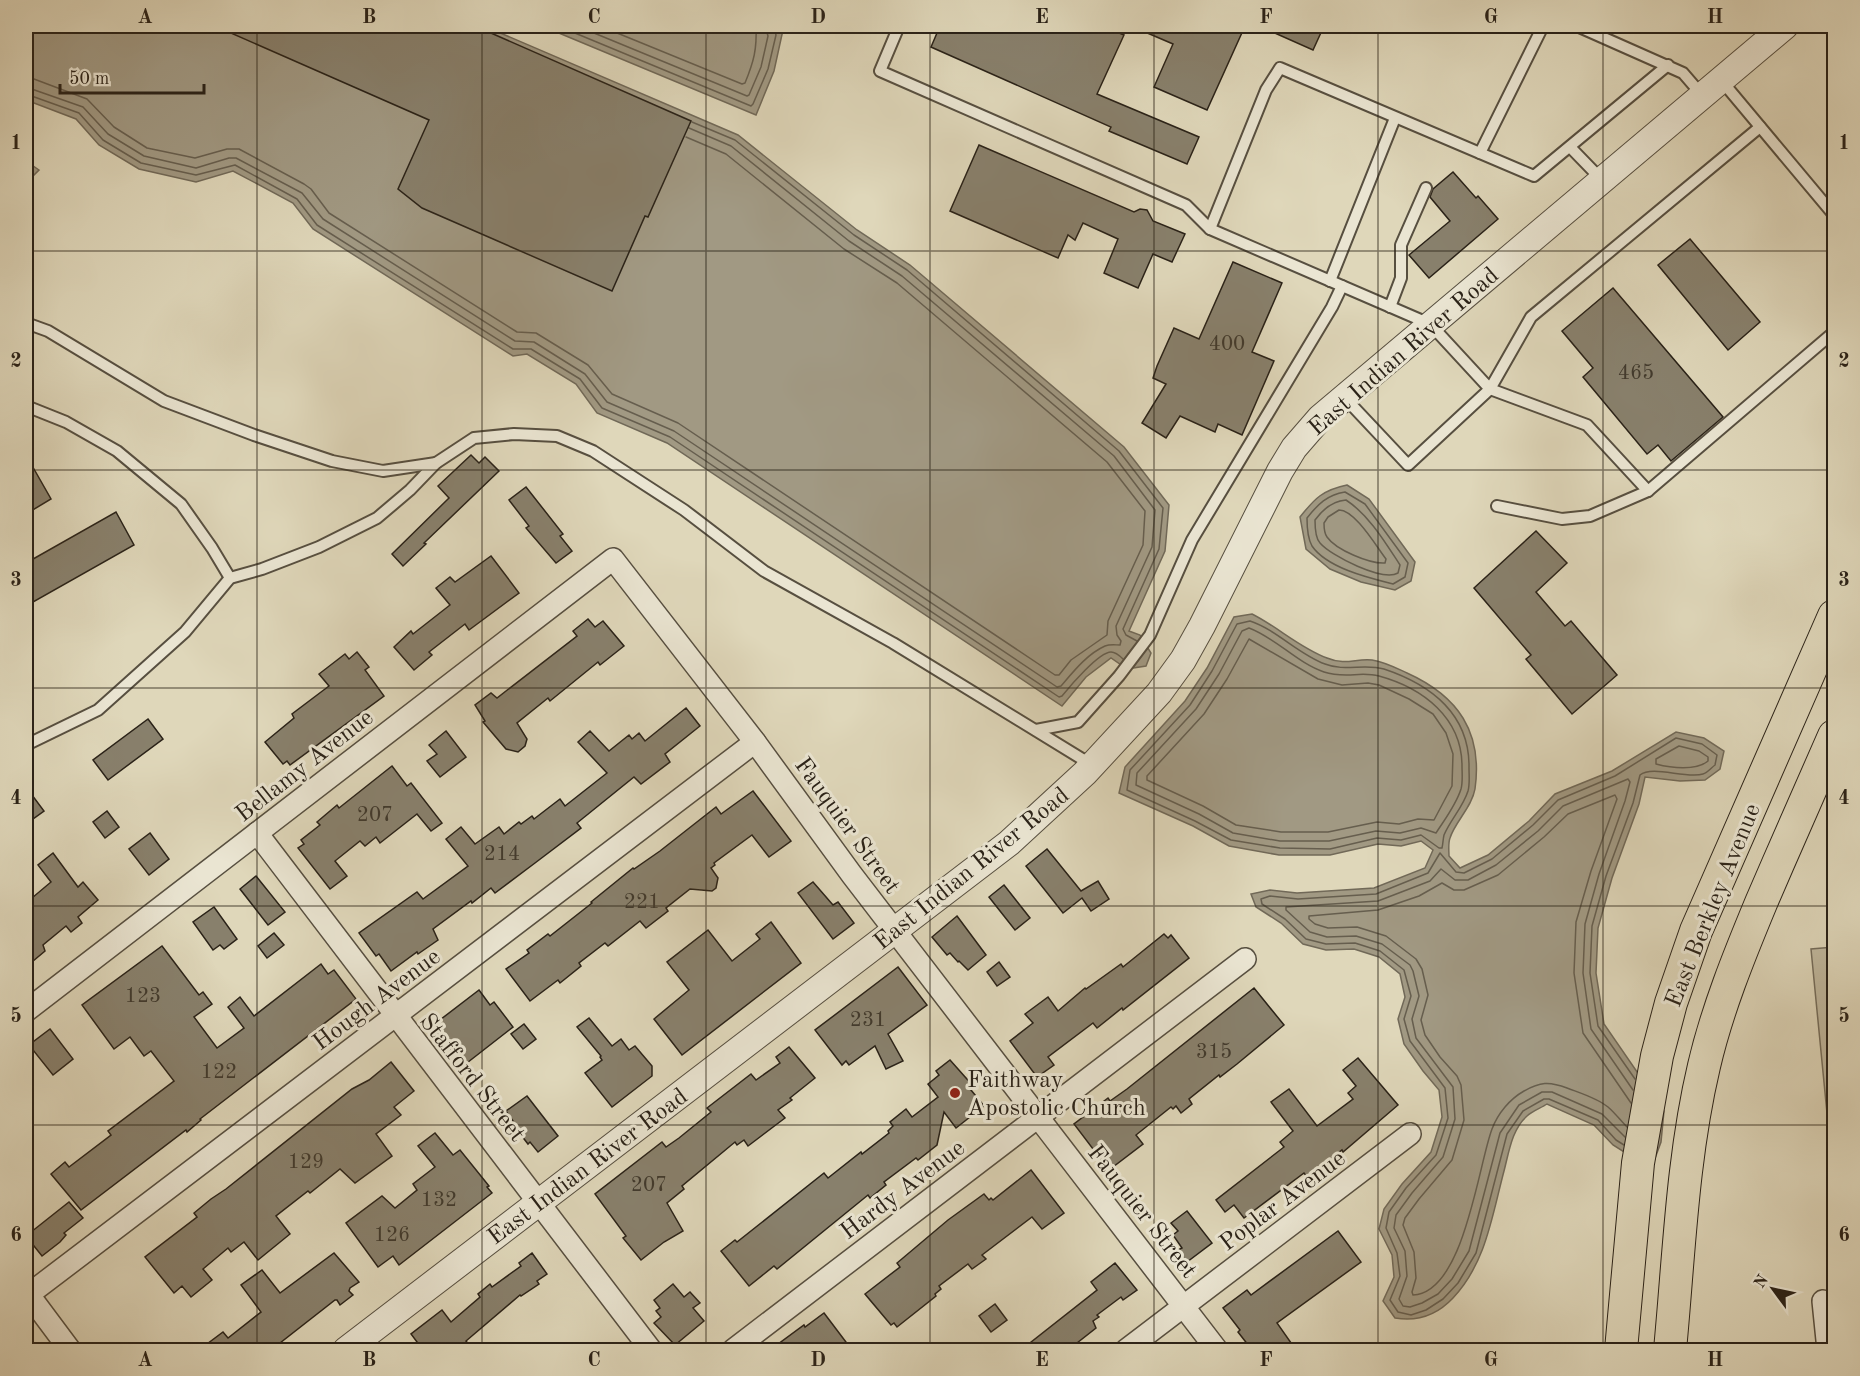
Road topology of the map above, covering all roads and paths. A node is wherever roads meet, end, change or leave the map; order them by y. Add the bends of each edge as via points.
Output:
1 (899, 26) edge
2 (1543, 26) edge
3 (1577, 26) edge
4 (1785, 26) edge
5 (1668, 65) junction
6 (1711, 88) junction
7 (1395, 118) junction
8 (1760, 127) junction
9 (1570, 147) junction
10 (1480, 153) junction
11 (1602, 180) junction
12 (1426, 188) dead end
13 (1834, 215) edge
14 (1210, 229) junction
15 (1329, 281) junction
16 (1342, 286) junction
17 (1390, 307) junction
18 (26, 323) edge
19 (1430, 324) junction
20 (1834, 332) edge
21 (1490, 389) junction
22 (1345, 397) junction
23 (26, 406) edge
24 (436, 463) junction
25 (1648, 491) junction
26 (1497, 506) dead end
27 (613, 559) joint
28 (230, 578) junction
29 (1834, 616) edge
30 (1036, 730) junction
31 (1834, 736) edge
32 (755, 742) junction
33 (26, 745) edge
34 (1093, 765) junction
35 (257, 833) junction
36 (896, 931) junction
37 (1245, 959) dead end
38 (26, 1011) edge
39 (395, 1017) junction
40 (1038, 1117) junction
41 (1410, 1134) dead end
42 (538, 1203) junction
43 (27, 1293) edge
44 (1823, 1301) dead end
45 (1184, 1307) junction
46 (70, 1350) edge
47 (346, 1350) edge
48 (651, 1350) edge
49 (733, 1350) edge
50 (1126, 1350) edge
51 (1217, 1350) edge
52 (1620, 1350) edge
53 (1670, 1350) edge
54 (1828, 1350) edge

1 - 14 lane via 880,70 1186,205
2 - 10 lane
3 - 5 lane
4 - 6 street, East Indian River Road
5 - 6 lane
5 - 9 lane
6 - 8 lane
6 - 11 street, East Indian River Road
7 - 10 lane
7 - 14 lane via 1280,69 1266,90
7 - 15 lane
8 - 13 lane
8 - 21 lane via 1531,317
9 - 10 lane via 1534,176
9 - 11 lane
11 - 19 street, East Indian River Road
12 - 17 lane via 1401,245 1401,278
14 - 15 lane
15 - 16 lane
16 - 17 lane
16 - 30 lane via 1192,540 1150,635 1078,722
17 - 19 lane
18 - 24 lane via 48,330 164,401 254,435 332,461 383,471
19 - 21 lane
19 - 22 street, East Indian River Road
20 - 25 lane
21 - 22 lane via 1408,465
21 - 25 lane via 1587,425
22 - 34 street, East Indian River Road via 1294,448 1183,660 1159,693
23 - 28 lane via 66,422 117,451 181,504
24 - 28 lane via 377,518 319,546
24 - 30 lane via 474,438 514,434 557,436 593,451 684,510 765,571
25 - 26 lane via 1590,516 1562,519
27 - 32 street, Fauquier Street
27 - 35 street, Bellamy Avenue
28 - 33 lane via 185,632 98,710
29 - 52 main road, East Berkley Avenue via 1696,931 1671,1003 1638,1162
30 - 34 lane
31 - 53 main road, East Berkley Avenue via 1738,957 1704,1064 1693,1118
32 - 36 street, Fauquier Street
32 - 39 street, Hough Avenue
34 - 36 street, East Indian River Road via 1009,843
35 - 38 street, Bellamy Avenue
35 - 39 street, Stafford Street
36 - 40 street, Fauquier Street
36 - 42 street, East Indian River Road
37 - 40 street, Hardy Avenue
39 - 42 street, Stafford Street
39 - 43 street, Hough Avenue
40 - 45 street, Fauquier Street
40 - 49 street, Hardy Avenue
41 - 45 street, Poplar Avenue
42 - 47 street, East Indian River Road
42 - 48 street, Stafford Street
43 - 46 street
44 - 54 street
45 - 50 street, Poplar Avenue
45 - 51 street, Fauquier Street

